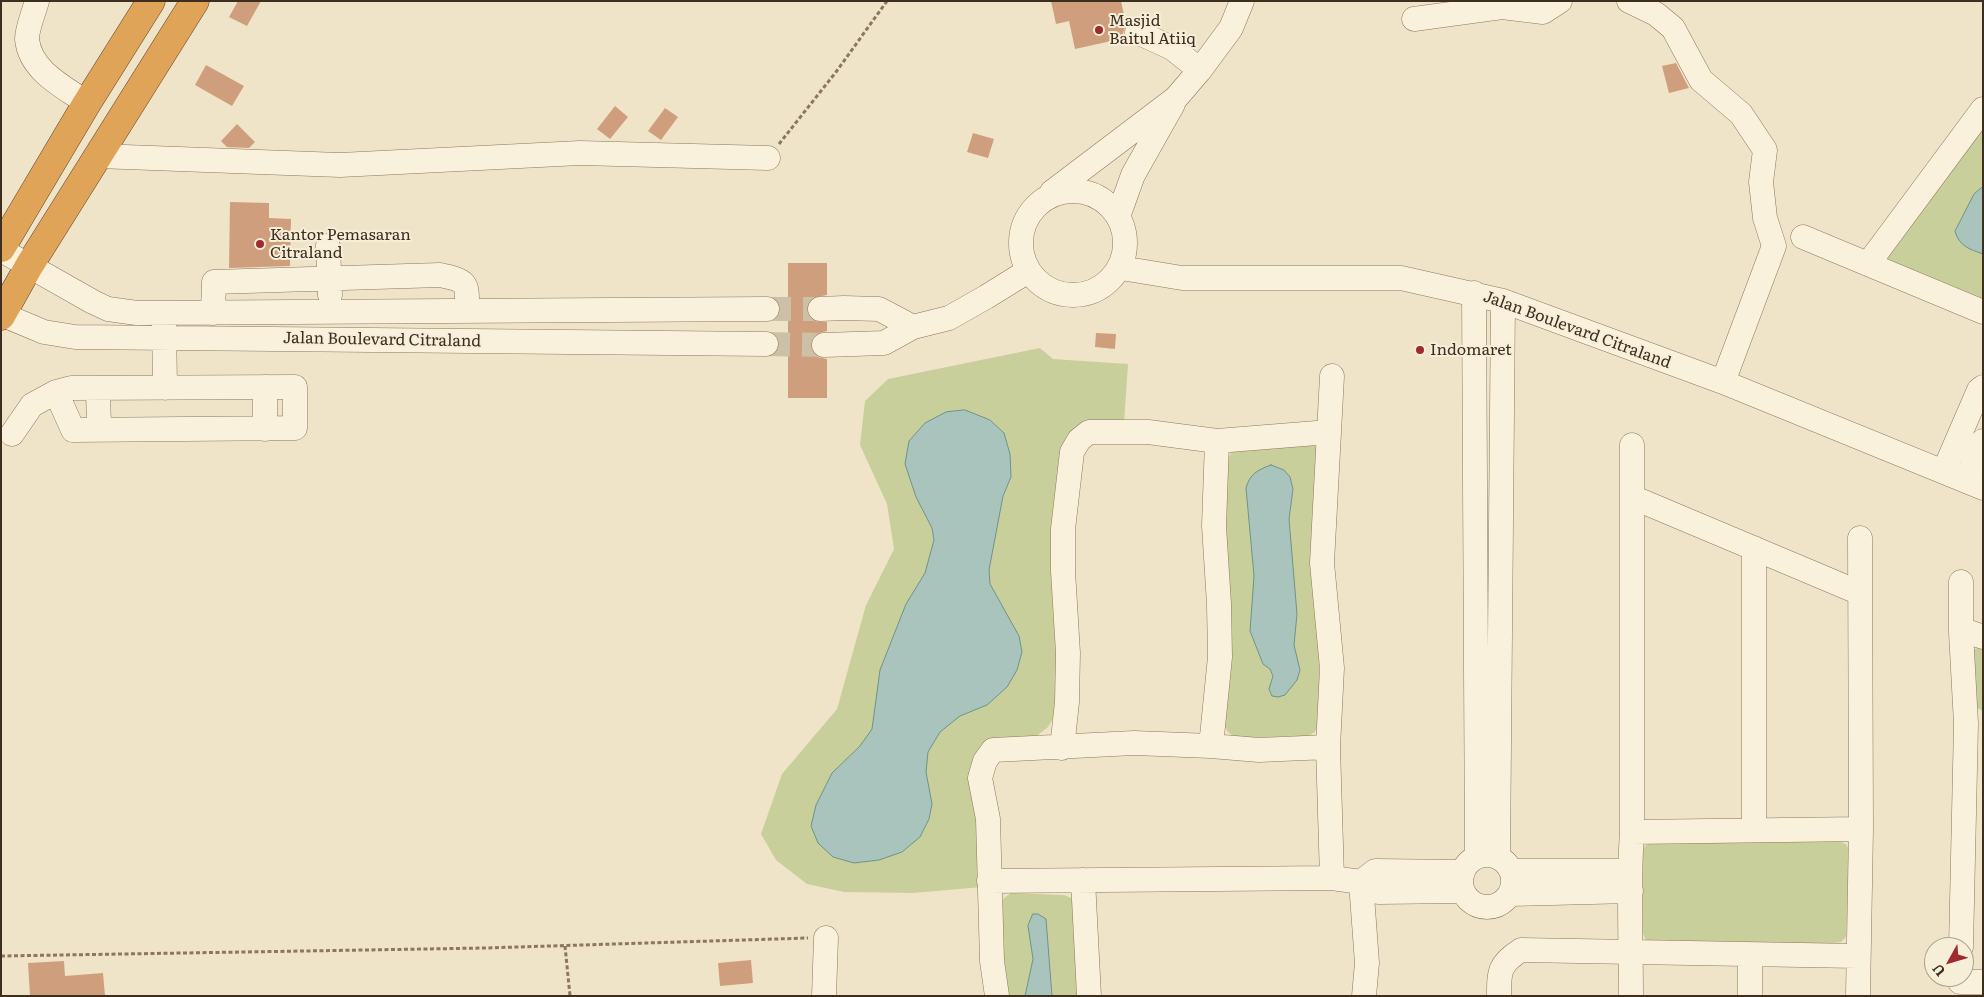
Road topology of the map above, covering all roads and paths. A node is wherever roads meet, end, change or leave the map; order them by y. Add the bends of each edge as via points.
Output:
1 (37, 1) edge
2 (195, 1) edge
3 (887, 1) edge
4 (1242, 1) edge
5 (1560, 1) edge
6 (1629, 1) edge
7 (145, 3) edge
8 (1414, 19) dead end
9 (1137, 32) dead end
10 (1200, 70) junction
11 (1176, 98) junction
12 (87, 103) junction
13 (1983, 109) edge
14 (98, 156) junction
15 (768, 158) joint
16 (1045, 197) junction
17 (1119, 214) junction
18 (1803, 237) dead end
19 (328, 246) dead end
20 (1, 249) edge
21 (1868, 264) junction
22 (29, 266) junction
23 (1121, 268) junction
24 (1028, 271) junction
25 (329, 280) junction
26 (1474, 293) junction
27 (1503, 300) junction
28 (767, 309) tunnel mouth
29 (820, 309) tunnel mouth
30 (468, 311) junction
31 (331, 312) junction
32 (1983, 312) edge
33 (164, 313) junction
34 (213, 314) junction
35 (2, 315) edge
36 (914, 326) junction
37 (164, 338) junction
38 (332, 340) junction
39 (766, 344) tunnel mouth
40 (824, 345) tunnel mouth
41 (1332, 376) dead end
42 (1724, 382) junction
43 (1983, 387) edge
44 (98, 388) junction
45 (164, 388) junction
46 (56, 392) junction
47 (1502, 418) junction
48 (1474, 419) junction
49 (99, 430) junction
50 (1329, 432) junction
51 (12, 434) dead end
52 (1983, 440) edge
53 (1217, 442) junction
54 (1632, 445) dead end
55 (1944, 471) junction
56 (1974, 484) edge
57 (1632, 497) junction
58 (1860, 538) dead end
59 (1754, 548) junction
60 (1962, 582) dead end
61 (1860, 593) junction
62 (1972, 634) edge
63 (1974, 723) edge
64 (1211, 746) junction
65 (1328, 747) junction
66 (1062, 748) junction
67 (1861, 829) junction
68 (1754, 830) junction
69 (1632, 832) junction
70 (1483, 870) junction
71 (1332, 878) junction
72 (989, 880) junction
73 (1083, 880) junction
74 (1630, 881) junction
75 (1361, 882) junction
76 (1511, 894) junction
77 (1962, 937) edge
78 (826, 938) joint
79 (565, 946) junction
80 (1631, 953) junction
81 (1750, 955) junction
82 (1, 956) edge
83 (1857, 956) junction
84 (570, 996) edge
85 (824, 996) edge
86 (997, 996) edge
87 (1089, 996) edge
88 (1364, 996) edge
89 (1499, 996) edge
90 (1631, 996) edge
91 (1750, 996) edge
92 (1858, 996) edge

1 - 12 street via 27,38 32,60
2 - 14 highway
3 - 15 path
4 - 10 street via 1231,28
5 - 8 street via 1544,12 1502,6
6 - 42 street via 1656,14 1673,28 1701,80 1741,114 1765,150 1762,182 1765,218 1774,246
7 - 12 highway
9 - 10 street via 1172,48
10 - 11 street
11 - 16 street
11 - 17 street via 1132,175
12 - 20 highway
13 - 21 street
14 - 15 street via 340,165 580,152
14 - 22 highway
16 - 17 street via 1071,189 1098,195
16 - 24 street via 1026,217 1020,244
17 - 23 street via 1127,241
18 - 21 street
19 - 25 street
20 - 22 street, Jalan Boulevard Citraland
21 - 32 street
22 - 33 street, Jalan Boulevard Citraland via 108,309
22 - 35 highway
23 - 24 street via 1102,288 1076,296 1049,290
23 - 26 street, Jalan Boulevard Citraland via 1182,278 1401,278
24 - 36 street via 949,318
25 - 30 street via 440,275 460,279 467,288
25 - 31 street
25 - 34 street via 214,282
26 - 27 street, Jalan Boulevard Citraland
26 - 48 street
27 - 42 street, Jalan Boulevard Citraland
27 - 47 street
28 - 30 street, Jalan Boulevard Citraland
29 - 36 street via 879,309
30 - 31 street, Jalan Boulevard Citraland
31 - 34 street, Jalan Boulevard Citraland
31 - 38 street
33 - 34 street, Jalan Boulevard Citraland
33 - 37 street
35 - 37 street, Jalan Boulevard Citraland via 44,332 66,336
36 - 40 street via 884,343
37 - 38 street, Jalan Boulevard Citraland
37 - 45 street
38 - 39 street, Jalan Boulevard Citraland
41 - 50 street
42 - 55 street, Jalan Boulevard Citraland
43 - 55 street via 1978,390
44 - 45 street
44 - 46 street via 71,388
44 - 49 street
45 - 49 street via 265,388 265,429
46 - 49 street via 73,430
46 - 51 street via 32,405
47 - 48 street
47 - 70 street
48 - 70 street
50 - 53 street
50 - 65 street via 1322,563 1332,668
52 - 56 street
53 - 64 street via 1214,526 1220,657
53 - 66 street via 1148,432 1089,432 1072,452 1063,529 1062,571 1068,653
54 - 57 street
55 - 56 street, Jalan Boulevard Citraland
57 - 59 street
57 - 69 street
58 - 61 street
59 - 61 street
59 - 68 street
60 - 62 street
61 - 67 street
62 - 63 street
63 - 77 street
64 - 65 street via 1259,750
64 - 66 street via 1134,743
65 - 71 street
66 - 72 street via 993,750 985,761 980,778 988,819
67 - 68 street
67 - 83 street
68 - 69 street
69 - 74 street
70 - 74 street
70 - 75 street via 1378,892
70 - 76 street via 1514,883
70 - 76 street via 1472,903 1486,908 1500,905
71 - 73 street
71 - 75 street
72 - 73 street
72 - 86 street via 992,961
73 - 87 street
74 - 76 street
74 - 80 street
75 - 88 street via 1367,963
78 - 79 path
78 - 85 street
79 - 82 path
79 - 84 path
80 - 81 street
80 - 89 street via 1521,950 1507,959 1499,972
80 - 90 street
81 - 83 street
81 - 91 street
83 - 92 street

